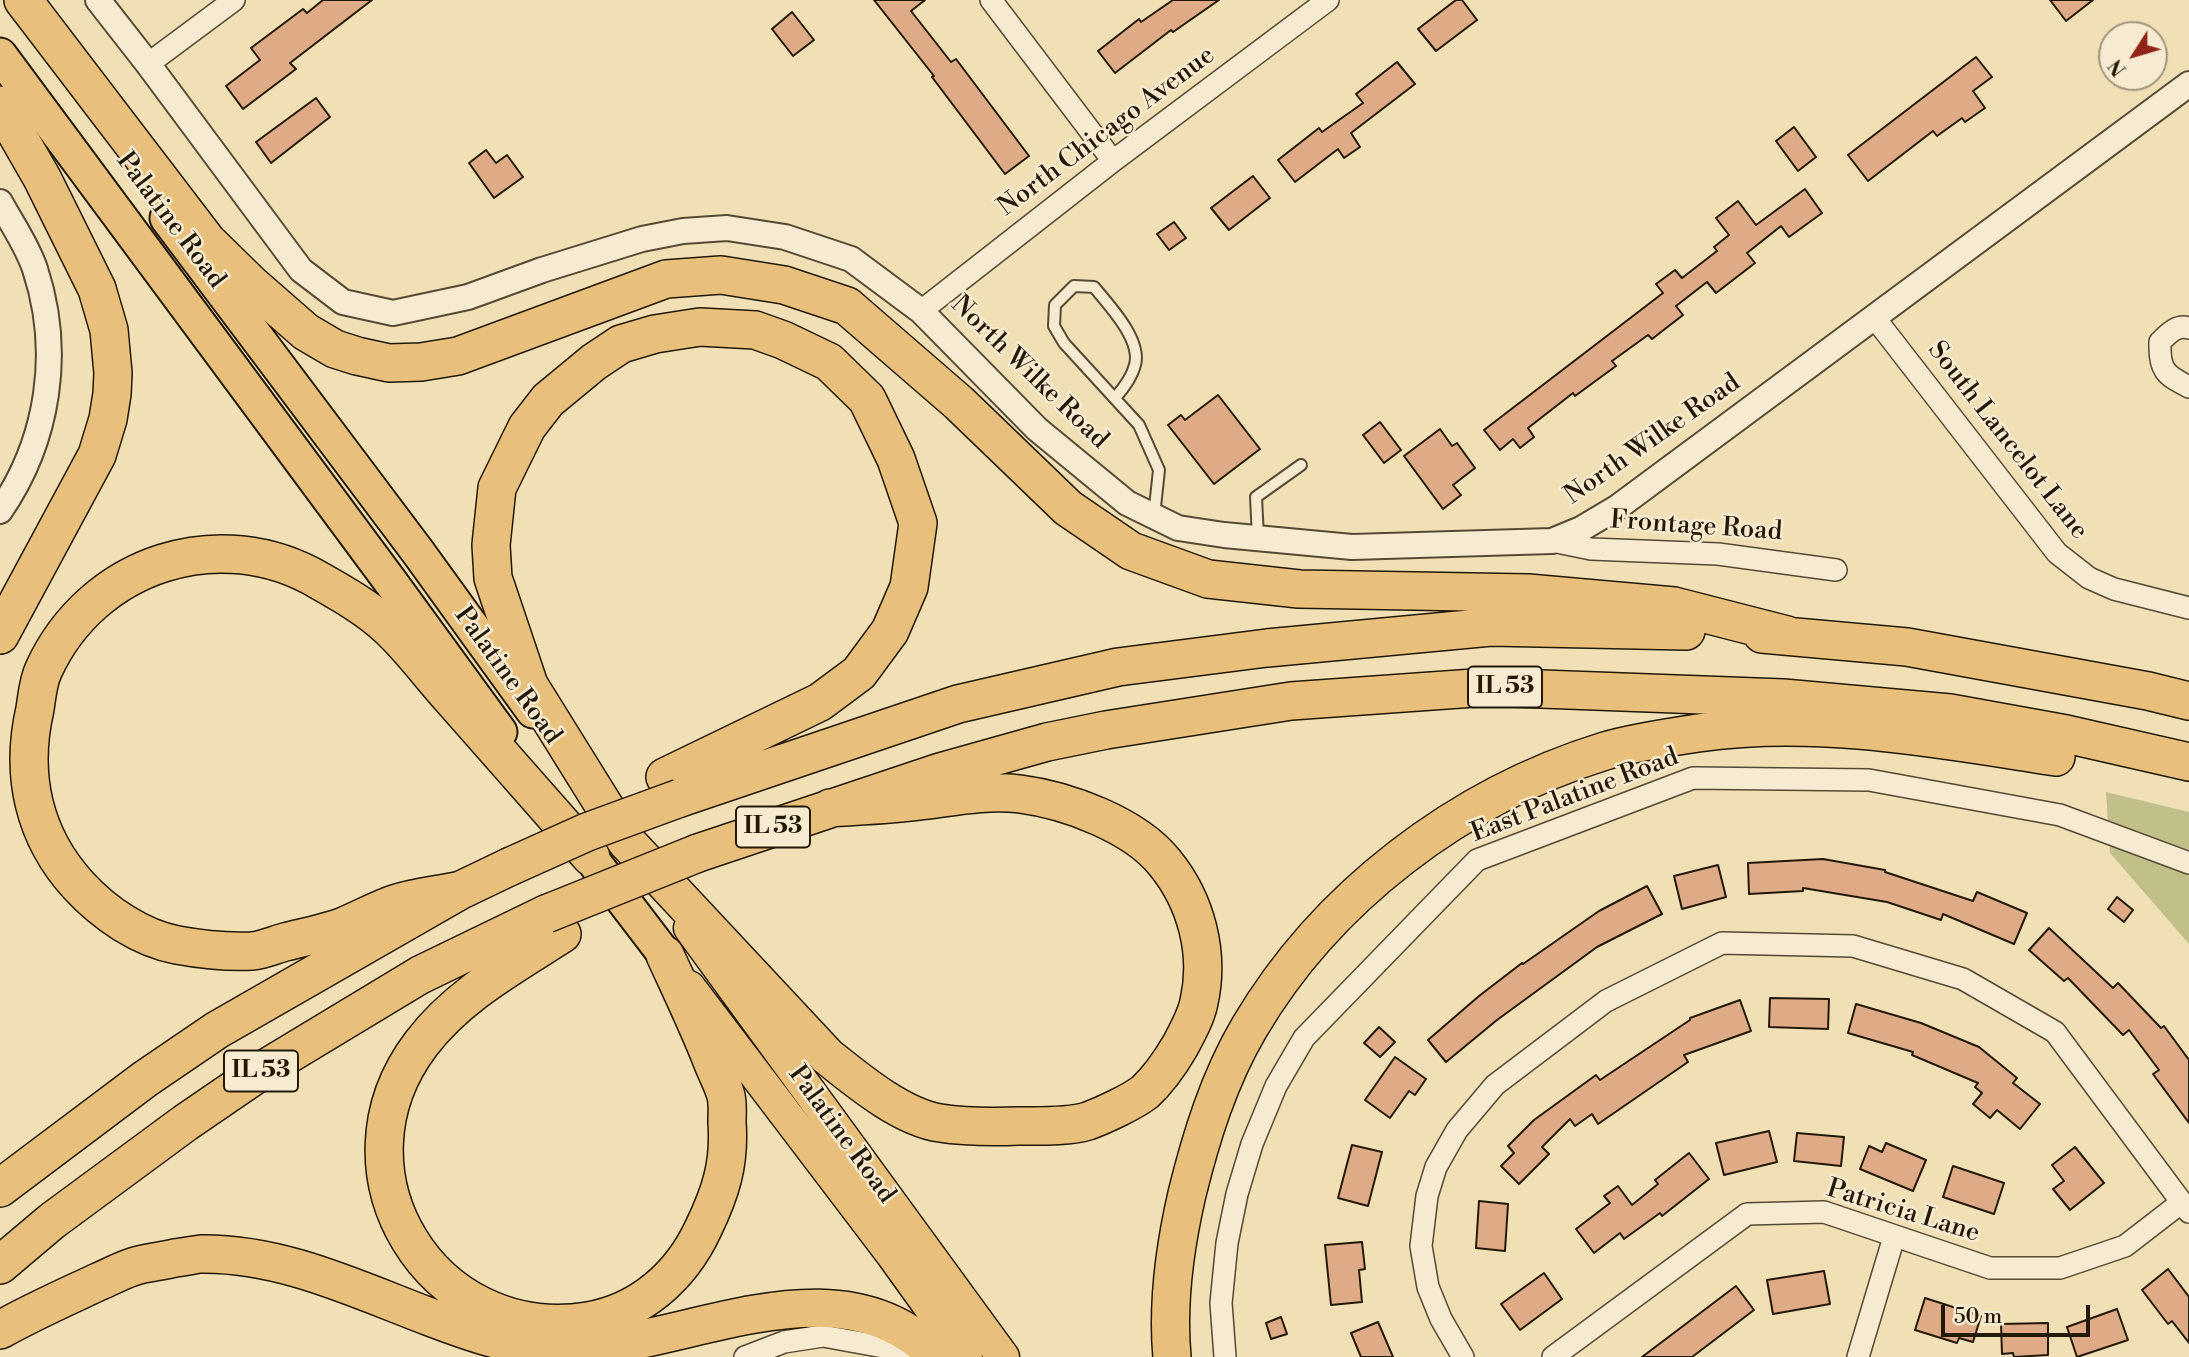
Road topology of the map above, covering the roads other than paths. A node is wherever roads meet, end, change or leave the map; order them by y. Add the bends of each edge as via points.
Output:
1 (6, 0) edge
2 (23, 0) edge
3 (97, 0) edge
4 (234, 0) edge
5 (991, 0) edge
6 (1328, 0) edge
7 (0, 55) edge
8 (148, 64) junction
9 (2189, 84) edge
10 (0, 105) edge
11 (1113, 161) junction
12 (0, 202) edge
13 (921, 311) junction
14 (1874, 317) junction
15 (2189, 328) edge
16 (2189, 387) edge
17 (1115, 398) junction
18 (1301, 464) dead end
19 (0, 511) edge
20 (1154, 516) junction
21 (1258, 538) junction
22 (1552, 541) junction
23 (1836, 570) dead end
24 (2189, 608) edge
25 (0, 635) edge
26 (1787, 635) junction
27 (2189, 701) edge
28 (2189, 762) edge
29 (2189, 784) edge
30 (673, 787) junction
31 (830, 808) junction
32 (626, 841) junction
33 (589, 845) junction
34 (2189, 863) edge
35 (461, 890) junction
36 (554, 924) junction
37 (665, 955) junction
38 (0, 1188) edge
39 (2185, 1207) edge
40 (1895, 1237) junction
41 (0, 1265) edge
42 (0, 1330) edge
43 (892, 1352) edge
44 (745, 1357) edge
45 (938, 1357) edge
46 (966, 1357) edge
47 (1003, 1357) edge
48 (1172, 1357) edge
49 (1225, 1357) edge
50 (1463, 1357) edge
51 (1553, 1357) edge
52 (1858, 1357) edge

1 - 32 highway, Palatine Road via 418,552
2 - 26 highway via 207,241 306,332 335,349 389,363 421,362 458,356 666,279 721,275 784,285 847,306 959,403 1068,509 1131,551 1208,579 1299,589 1528,593 1674,606
3 - 8 street
4 - 8 street
5 - 11 street
6 - 11 street, North Chicago Avenue
7 - 33 highway, Palatine Road
8 - 13 street, North Wilke Road via 301,270 342,302 393,313 468,297 642,239 727,228 785,237 850,259
9 - 14 street, North Wilke Road
10 - 25 highway via 97,289 109,330 113,373 108,419 97,455
11 - 13 street, North Chicago Avenue
12 - 19 street via 35,269 49,340 41,424 20,480
13 - 20 street, North Wilke Road via 1037,429 1127,503
14 - 22 street, North Wilke Road via 1618,507
14 - 24 street, South Lancelot Lane via 2056,553 2089,578 2114,589
15 - 16 street via 2170,332 2160,342 2160,361 2172,378
17 - 17 lane via 1054,326 1055,304 1074,286 1094,288 1134,344 1136,363
17 - 20 lane via 1139,425 1159,470
18 - 21 lane via 1256,497
20 - 21 street, North Wilke Road via 1178,528
21 - 22 street, North Wilke Road via 1352,547
22 - 23 street, Frontage Road via 1591,549 1718,554
26 - 27 highway, IL 53 via 1908,647
26 - 30 highway, IL 53 via 1491,627 1118,667 958,704
28 - 31 highway, IL 53 via 1950,713 1783,698 1488,687 1291,701 1106,730 1002,753
29 - 48 highway via 2065,758 1863,730 1746,728 1606,750 1521,783 1456,818 1348,903 1276,984 1247,1031 1195,1160 1179,1231 1172,1293
30 - 32 highway via 820,702 859,673 890,631 909,587 918,523 896,458 867,399 829,362 755,330 700,327 621,344 548,400 527,427 497,488 493,578 529,685
30 - 33 highway, IL 53, bridge
31 - 32 highway via 982,792 1021,794 1071,806 1143,841 1185,891 1201,946 1199,1004 1161,1075 1143,1093 1086,1121 988,1127 937,1123 901,1108 827,1056
31 - 36 highway, IL 53, bridge via 707,850
32 - 47 main road, Palatine Road
33 - 35 highway, IL 53, bridge via 509,867
33 - 35 highway via 387,626 281,561 222,552 160,564 110,589 72,625 52,652 42,673 29,734 34,804 47,841 64,869 114,917 175,945 254,951 340,927 396,904
33 - 37 highway, Palatine Road
34 - 49 street, East Palatine Road via 2060,816 1869,780 1693,778 1477,860 1304,1038 1276,1086 1252,1144 1227,1242 1221,1303
35 - 38 highway, IL 53 via 217,1030
36 - 37 highway via 437,1023 406,1067 383,1141 389,1192 401,1226 419,1255 461,1294 514,1319 569,1324 625,1310 671,1278 714,1207 726,1172 726,1096
36 - 41 highway, IL 53 via 420,975 261,1071 63,1213
37 - 46 main road, Palatine Road
39 - 40 street, Patricia Lane via 2125,1246 2060,1268 1990,1268
39 - 50 street via 2055,1032 1963,979 1853,946 1722,943 1606,1001 1495,1085 1457,1130 1436,1167 1427,1196 1421,1246 1428,1287
40 - 51 street, Patricia Lane via 1824,1212 1747,1214
40 - 52 street
42 - 45 highway via 137,1265 200,1254 264,1259 464,1329 545,1349 598,1346 762,1312 815,1308 853,1312 894,1325
43 - 44 street via 823,1336 784,1342

